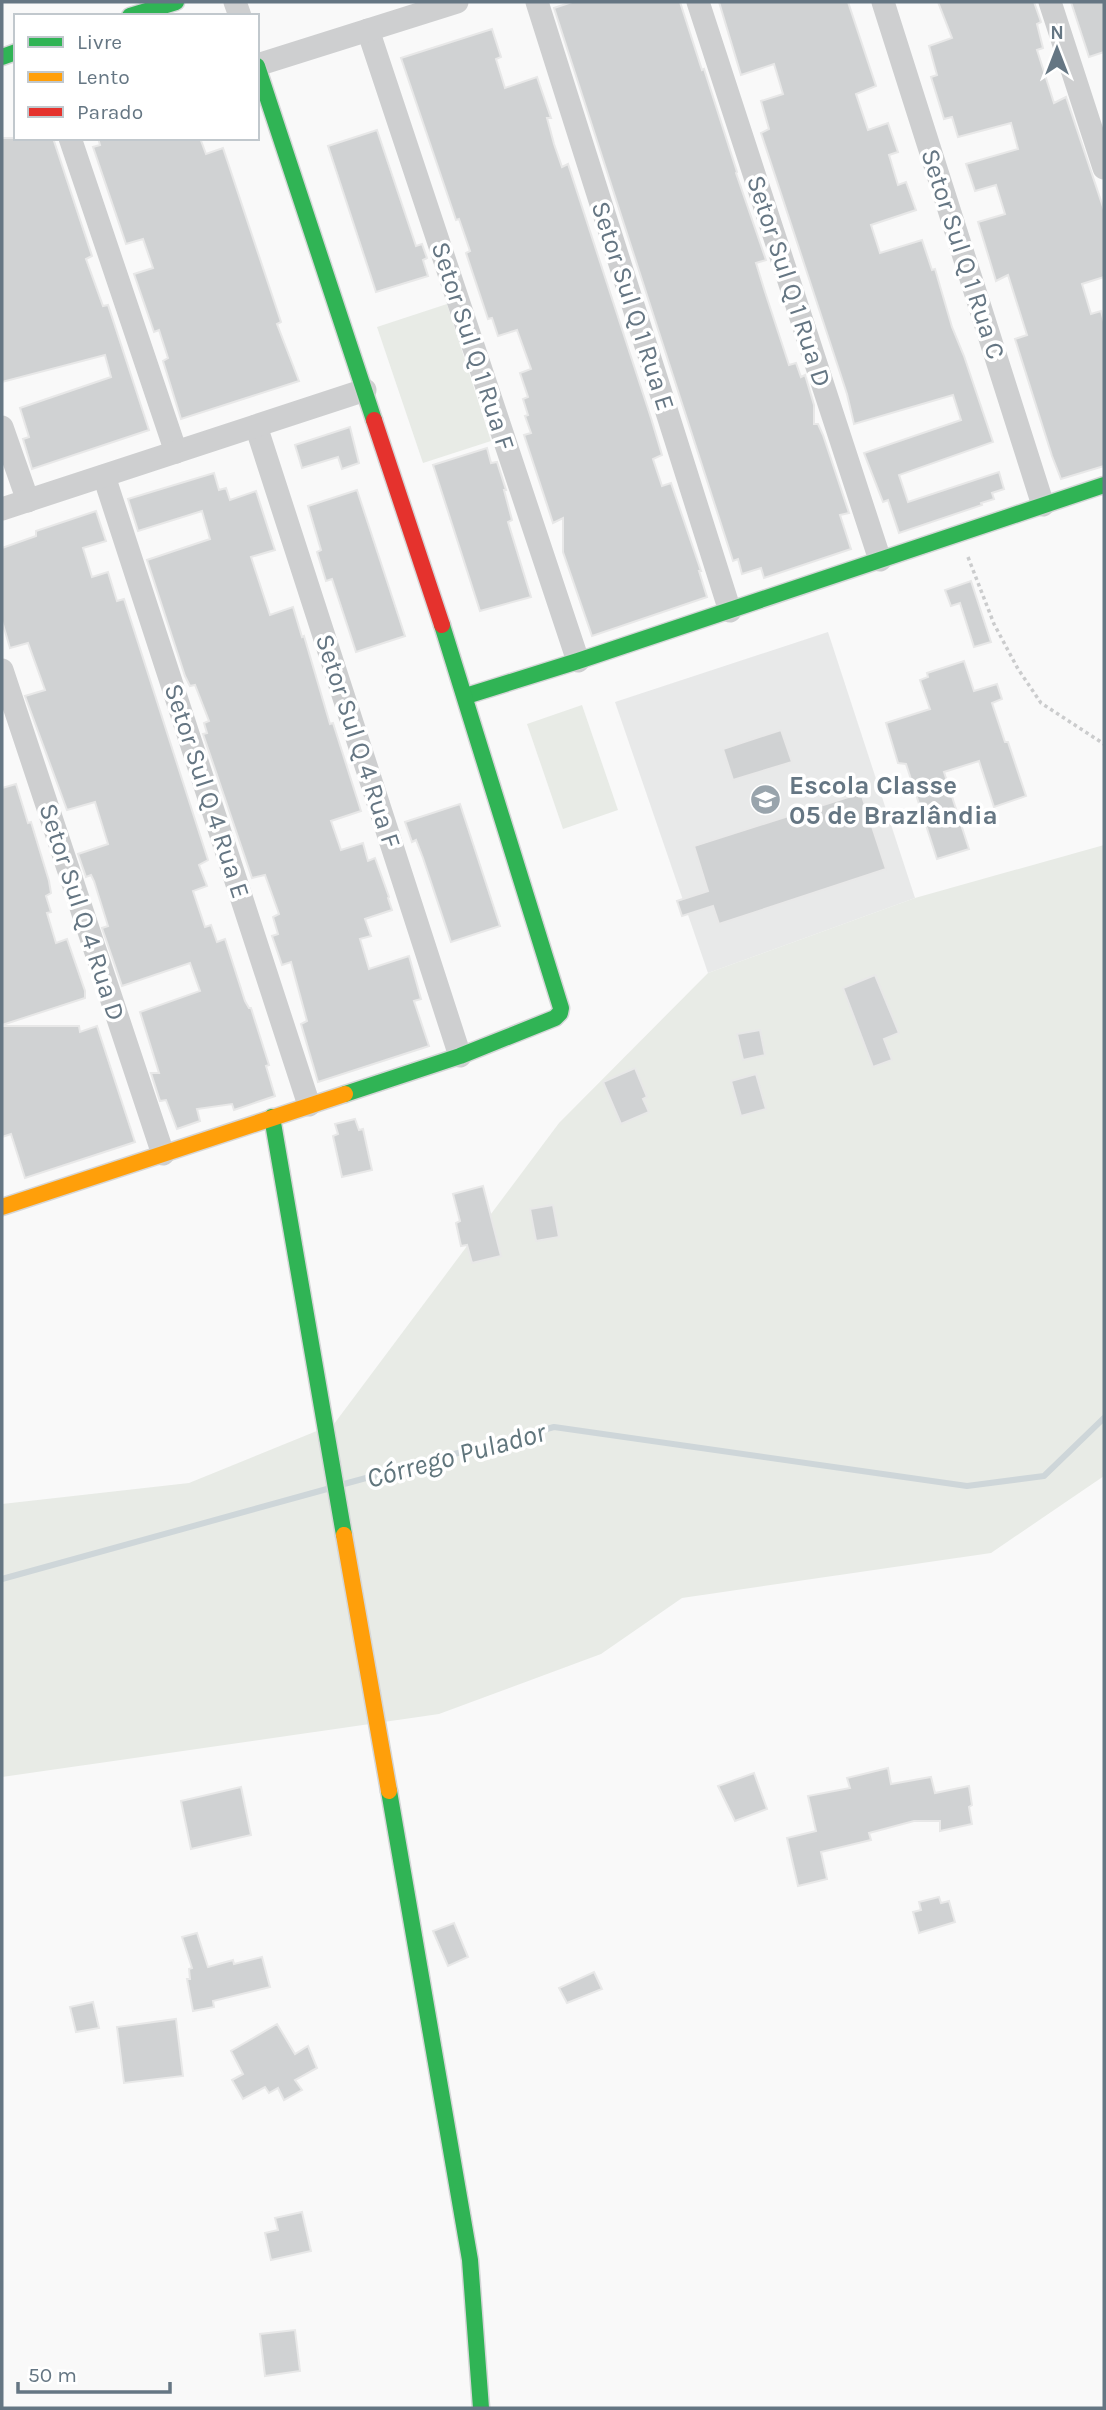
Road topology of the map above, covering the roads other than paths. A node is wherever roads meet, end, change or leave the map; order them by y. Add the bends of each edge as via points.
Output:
1 (176, 2) edge
2 (457, 2) edge
3 (537, 2) edge
4 (698, 2) edge
5 (883, 2) edge
6 (1051, 2) edge
7 (137, 14) edge
8 (368, 30) junction
9 (259, 64) edge
10 (259, 71) edge
11 (71, 140) edge
12 (1104, 168) edge
13 (365, 390) junction
14 (256, 426) junction
15 (2, 428) edge
16 (176, 453) junction
17 (104, 476) junction
18 (1104, 485) edge
19 (28, 501) junction
20 (1043, 505) junction
21 (2, 509) edge
22 (880, 560) junction
23 (730, 611) junction
24 (578, 661) junction
25 (2, 670) edge
26 (466, 696) junction
27 (460, 1056) junction
28 (309, 1105) junction
29 (272, 1117) junction
30 (163, 1154) junction
31 (2, 1207) edge
32 (481, 2408) edge

1 - 7 street
2 - 8 street
3 - 23 street, Setor Sul Q 1 Rua E
4 - 22 street, Setor Sul Q 1 Rua D
5 - 20 street, Setor Sul Q 1 Rua C
6 - 12 street
8 - 9 street
8 - 24 street, Setor Sul Q 1 Rua F
10 - 13 street
11 - 16 street
13 - 14 street
13 - 26 street
14 - 16 street
14 - 27 street, Setor Sul Q 4 Rua F
15 - 19 street
16 - 17 street
17 - 19 street
17 - 28 street, Setor Sul Q 4 Rua E
18 - 20 street
19 - 21 street
20 - 22 street
22 - 23 street
23 - 24 street
24 - 26 street
25 - 30 street, Setor Sul Q 4 Rua D
26 - 27 street via 561,1008 555,1018
27 - 28 street
28 - 29 street
29 - 30 street
29 - 32 street via 470,2260
30 - 31 street

